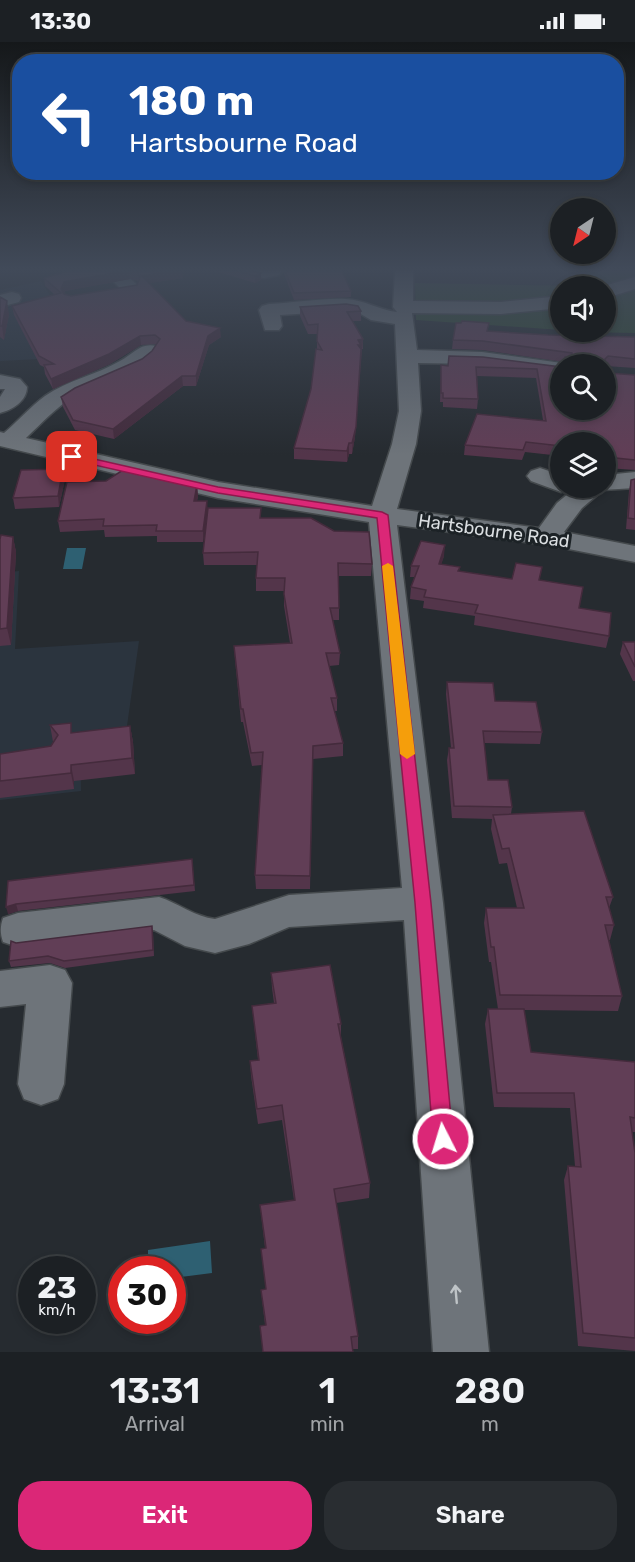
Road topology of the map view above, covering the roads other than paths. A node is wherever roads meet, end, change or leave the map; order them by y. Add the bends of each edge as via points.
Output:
1 (406, 332) edge
2 (149, 350) edge
3 (408, 356) junction
4 (550, 367) edge
5 (0, 382) edge
6 (0, 406) edge
7 (4, 440) edge
8 (635, 480) edge
9 (616, 482) edge
10 (564, 498) edge
11 (382, 515) junction
12 (548, 537) junction
13 (635, 554) edge
14 (423, 903) junction
15 (18, 930) dead end
16 (0, 989) edge
17 (41, 1084) dead end
18 (461, 1352) edge

1 - 3 street
2 - 7 street via 127,366 56,398
3 - 4 street via 482,358
3 - 11 street via 410,411
5 - 6 street via 12,384 16,392
7 - 11 street, Hartsbourne Road via 218,490
8 - 9 street
10 - 12 street
11 - 12 street, Hartsbourne Road
11 - 14 street
12 - 13 street, Hartsbourne Road
14 - 15 street via 289,911 234,933 215,936 192,931 159,913
18 -> 14 street
16 - 17 street via 50,983

